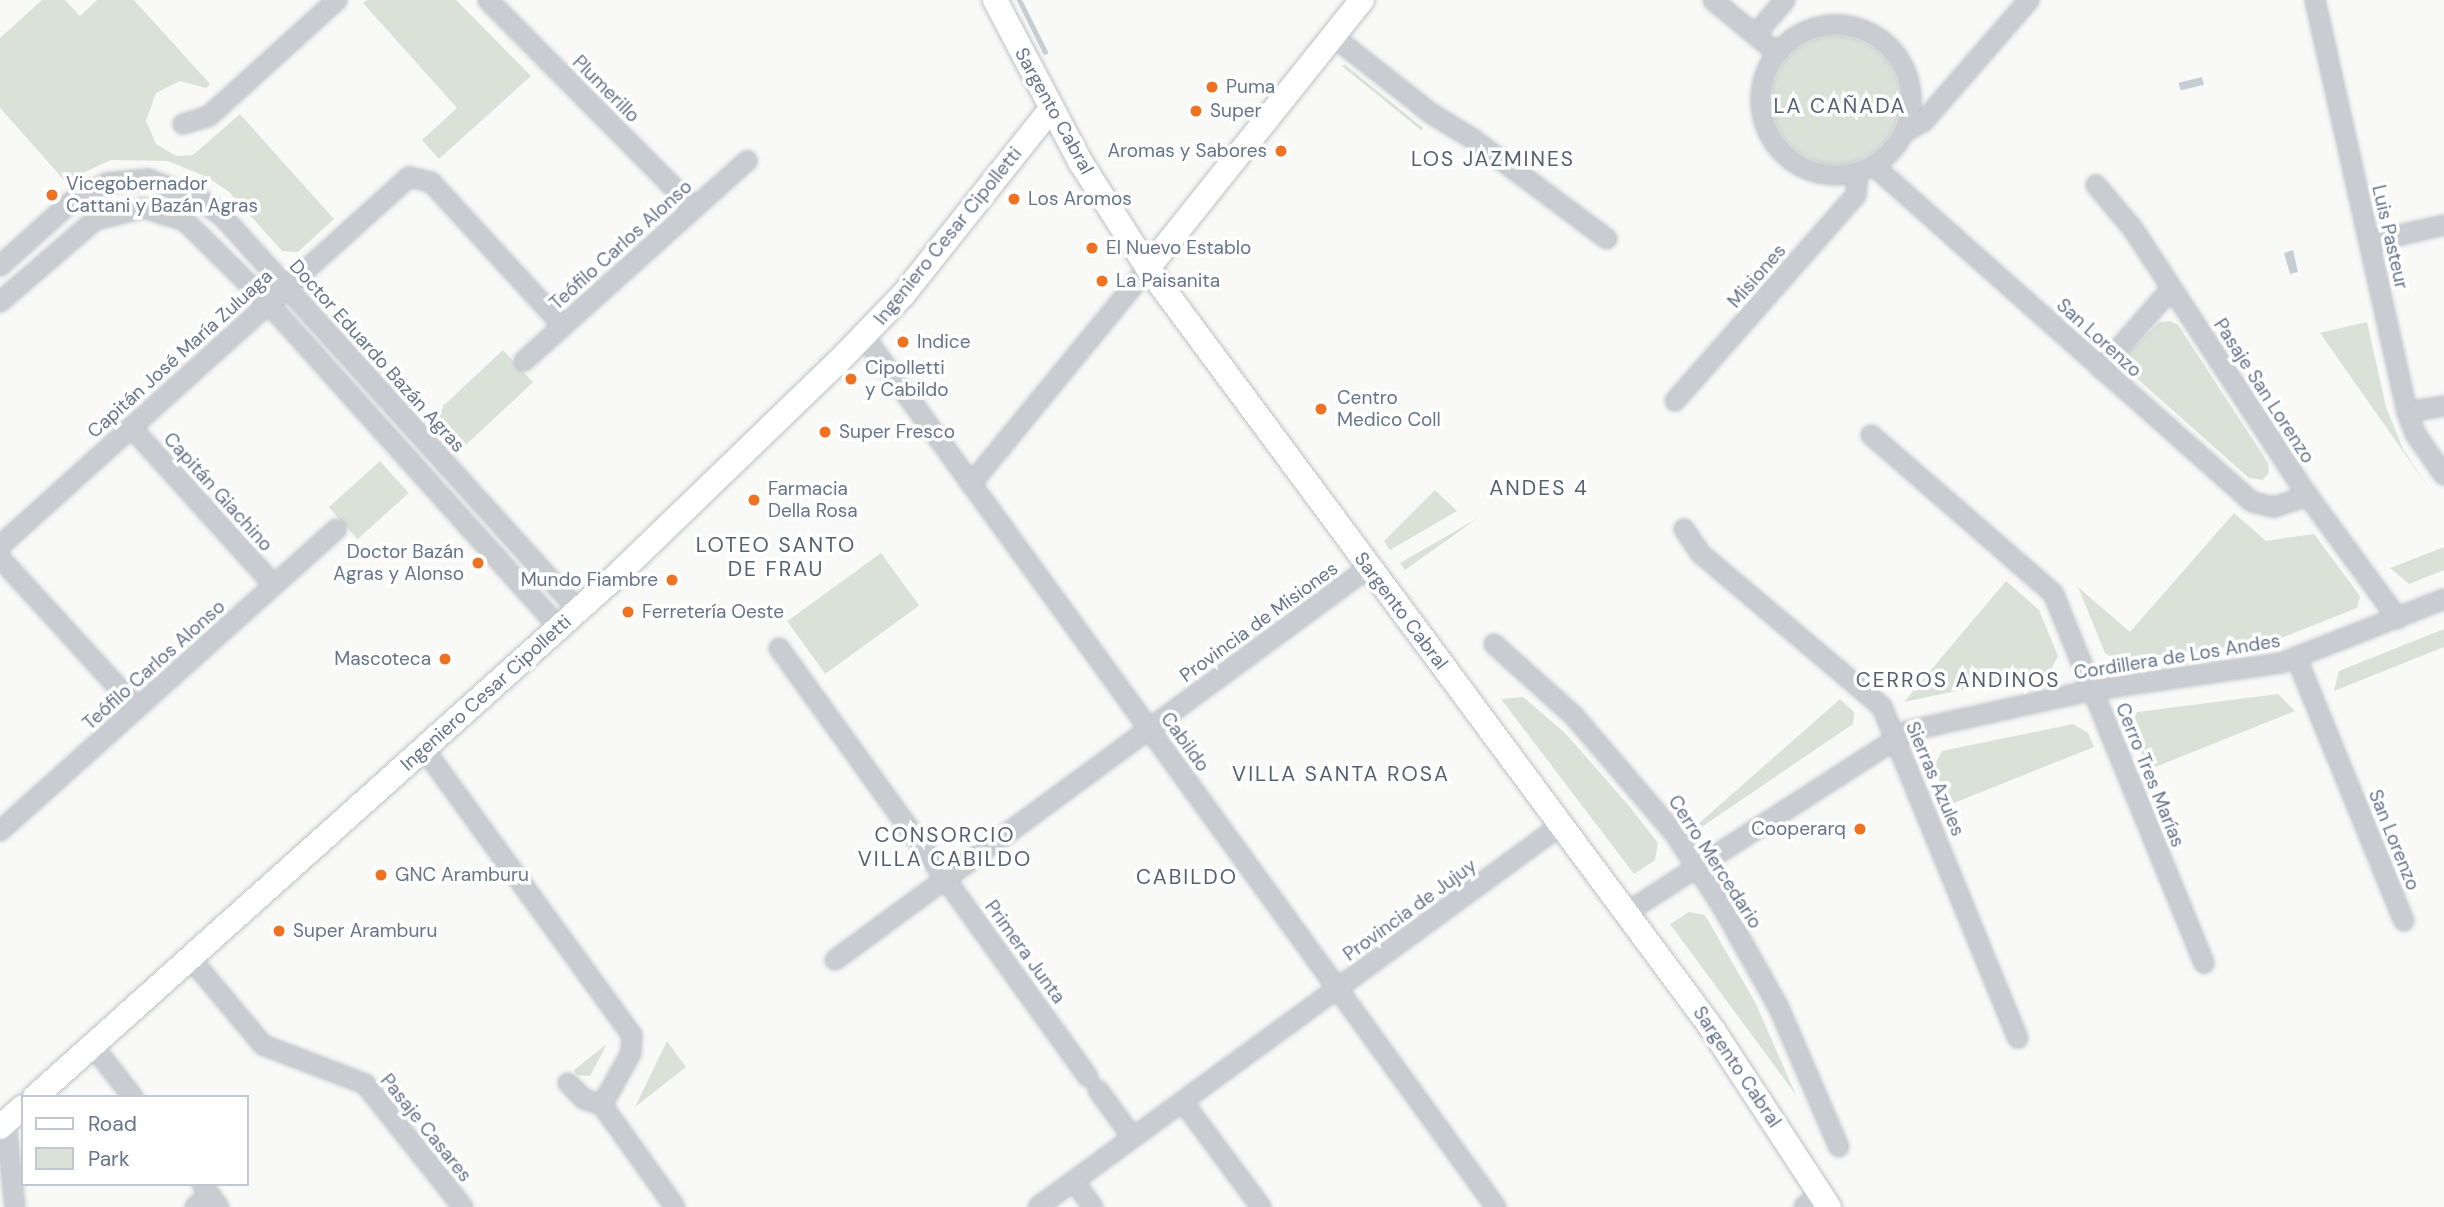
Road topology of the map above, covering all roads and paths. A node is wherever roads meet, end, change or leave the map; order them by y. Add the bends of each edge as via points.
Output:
1 (337, 0) edge
2 (488, 0) edge
3 (995, 0) edge
4 (1362, 0) edge
5 (1713, 0) edge
6 (1785, 0) edge
7 (2029, 0) edge
8 (2315, 0) edge
9 (1755, 35) junction
10 (1334, 37) junction
11 (1777, 53) junction
12 (1051, 109) junction
13 (183, 124) dead end
14 (1906, 131) junction
15 (747, 161) dead end
16 (1866, 169) junction
17 (2096, 185) dead end
18 (694, 208) junction
19 (2444, 225) edge
20 (1607, 239) dead end
21 (2370, 242) junction
22 (0, 266) edge
23 (1148, 268) junction
24 (286, 287) junction
25 (2171, 289) junction
26 (0, 302) edge
27 (268, 303) junction
28 (563, 326) junction
29 (864, 336) junction
30 (524, 361) dead end
31 (2101, 369) junction
32 (1675, 401) dead end
33 (2444, 406) edge
34 (2407, 412) junction
35 (131, 427) junction
36 (1871, 435) dead end
37 (2444, 475) edge
38 (971, 484) junction
39 (2308, 496) junction
40 (336, 529) dead end
41 (1684, 529) dead end
42 (0, 546) edge
43 (0, 558) edge
44 (1368, 568) junction
45 (274, 585) junction
46 (2444, 599) edge
47 (578, 610) junction
48 (2398, 619) junction
49 (560, 628) junction
50 (1494, 644) dead end
51 (779, 648) dead end
52 (2297, 659) junction
53 (2092, 690) junction
54 (137, 708) junction
55 (1149, 729) junction
56 (1896, 737) junction
57 (424, 750) junction
58 (1561, 825) junction
59 (0, 831) edge
60 (1695, 864) junction
61 (946, 878) junction
62 (1626, 913) junction
63 (2404, 921) dead end
64 (191, 959) junction
65 (835, 960) dead end
66 (2204, 963) dead end
67 (1338, 989) junction
68 (2018, 1038) dead end
69 (93, 1046) junction
70 (568, 1083) dead end
71 (37, 1095) edge
72 (131, 1095) edge
73 (1183, 1102) junction
74 (602, 1105) junction
75 (10, 1119) edge
76 (1133, 1138) junction
77 (1839, 1147) dead end
78 (1074, 1181) junction
79 (210, 1195) edge
80 (1818, 1203) edge
81 (15, 1207) edge
82 (195, 1207) edge
83 (463, 1207) edge
84 (675, 1207) edge
85 (1038, 1207) edge
86 (1093, 1207) edge
87 (1261, 1207) edge
88 (1496, 1207) edge

1 - 13 street via 209,116
2 - 18 street, Plumerillo
3 - 12 main road, Sargento Cabral
4 - 10 main road
5 - 9 street
6 - 9 street
7 - 14 street via 1923,121
8 - 21 street, Luis Pasteur
9 - 11 street
10 - 20 street via 1432,114
10 - 23 main road
11 - 14 street via 1790,40 1823,26 1859,28 1875,36 1895,54 1909,78 1912,95
11 - 16 street via 1762,84 1761,101 1766,127 1779,149 1792,161 1824,175
12 - 23 main road, Sargento Cabral
12 - 29 main road, Ingeniero Cesar Cipolletti via 904,295
14 - 16 street via 1893,151
15 - 18 street, Teófilo Carlos Alonso
16 - 31 street, San Lorenzo
16 - 32 street, Misiones via 1856,195
17 - 25 street, Pasaje San Lorenzo via 2133,229
18 - 28 street, Teófilo Carlos Alonso
19 - 21 street
21 - 34 street, Luis Pasteur
22 - 24 street, Doctor Eduardo Bazán Agras via 71,202 116,181 148,179 201,200
23 - 38 street
23 - 44 main road, Sargento Cabral
24 - 27 street, Capitán José María Zuluaga
24 - 28 street, Capitán José María Zuluaga via 401,181 424,177
24 - 47 street, Doctor Eduardo Bazán Agras
25 - 31 street
25 - 39 street, Pasaje San Lorenzo
26 - 27 street via 86,226 123,209 159,211 197,229
27 - 35 street, Capitán José María Zuluaga
27 - 49 street
28 - 30 street, Teófilo Carlos Alonso
29 - 38 street, Cabildo
29 - 47 main road, Ingeniero Cesar Cipolletti
31 - 39 street, San Lorenzo via 2252,502 2274,507
33 - 34 street
34 - 37 street, Luis Pasteur via 2416,435
35 - 42 street, Capitán José María Zuluaga
35 - 45 street, Capitán Giachino
36 - 53 street, Cerro Tres Marías via 2053,593
38 - 55 street, Cabildo
39 - 48 street, Pasaje San Lorenzo
40 - 45 street, Teófilo Carlos Alonso
41 - 56 street, Sierras Azules via 1701,554 1882,707
43 - 54 street
44 - 55 street, Provincia de Misiones
44 - 58 main road, Sargento Cabral
45 - 54 street, Teófilo Carlos Alonso
46 - 48 street, Cordillera de Los Andes
47 - 49 main road, Ingeniero Cesar Cipolletti
48 - 52 street, Cordillera de Los Andes
49 - 57 main road, Ingeniero Cesar Cipolletti
50 - 60 street, Cerro Mercedario via 1605,748
51 - 61 street, Primera Junta
52 - 53 street, Cordillera de Los Andes
52 - 63 street, San Lorenzo
53 - 56 street, Cordillera de Los Andes via 1922,726
53 - 66 street, Cerro Tres Marías
54 - 59 street, Teófilo Carlos Alonso
55 - 61 street, Provincia de Misiones
55 - 67 street, Cabildo
56 - 60 street, Cordillera de Los Andes
56 - 68 street, Sierras Azules
57 - 64 main road, Ingeniero Cesar Cipolletti
57 - 74 street via 632,1035 631,1053
58 - 62 main road, Sargento Cabral
58 - 67 street, Provincia de Jujuy
60 - 62 street, Cordillera de Los Andes
60 - 77 street, Cerro Mercedario via 1779,1008
61 - 65 street, Provincia de Misiones
61 - 76 street, Primera Junta
62 - 80 main road, Sargento Cabral via 1762,1099
64 - 69 main road, Ingeniero Cesar Cipolletti
64 - 83 street, Pasaje Casares via 263,1045 365,1084
67 - 73 street, Provincia de Jujuy
67 - 88 street, Cabildo
69 - 71 main road, Ingeniero Cesar Cipolletti
69 - 72 street
70 - 74 street via 584,1099
73 - 76 street, Provincia de Jujuy
73 - 87 street
74 - 84 street
75 - 81 street
76 - 78 street, Provincia de Jujuy
78 - 85 street, Provincia de Jujuy
78 - 86 street
79 - 82 street

